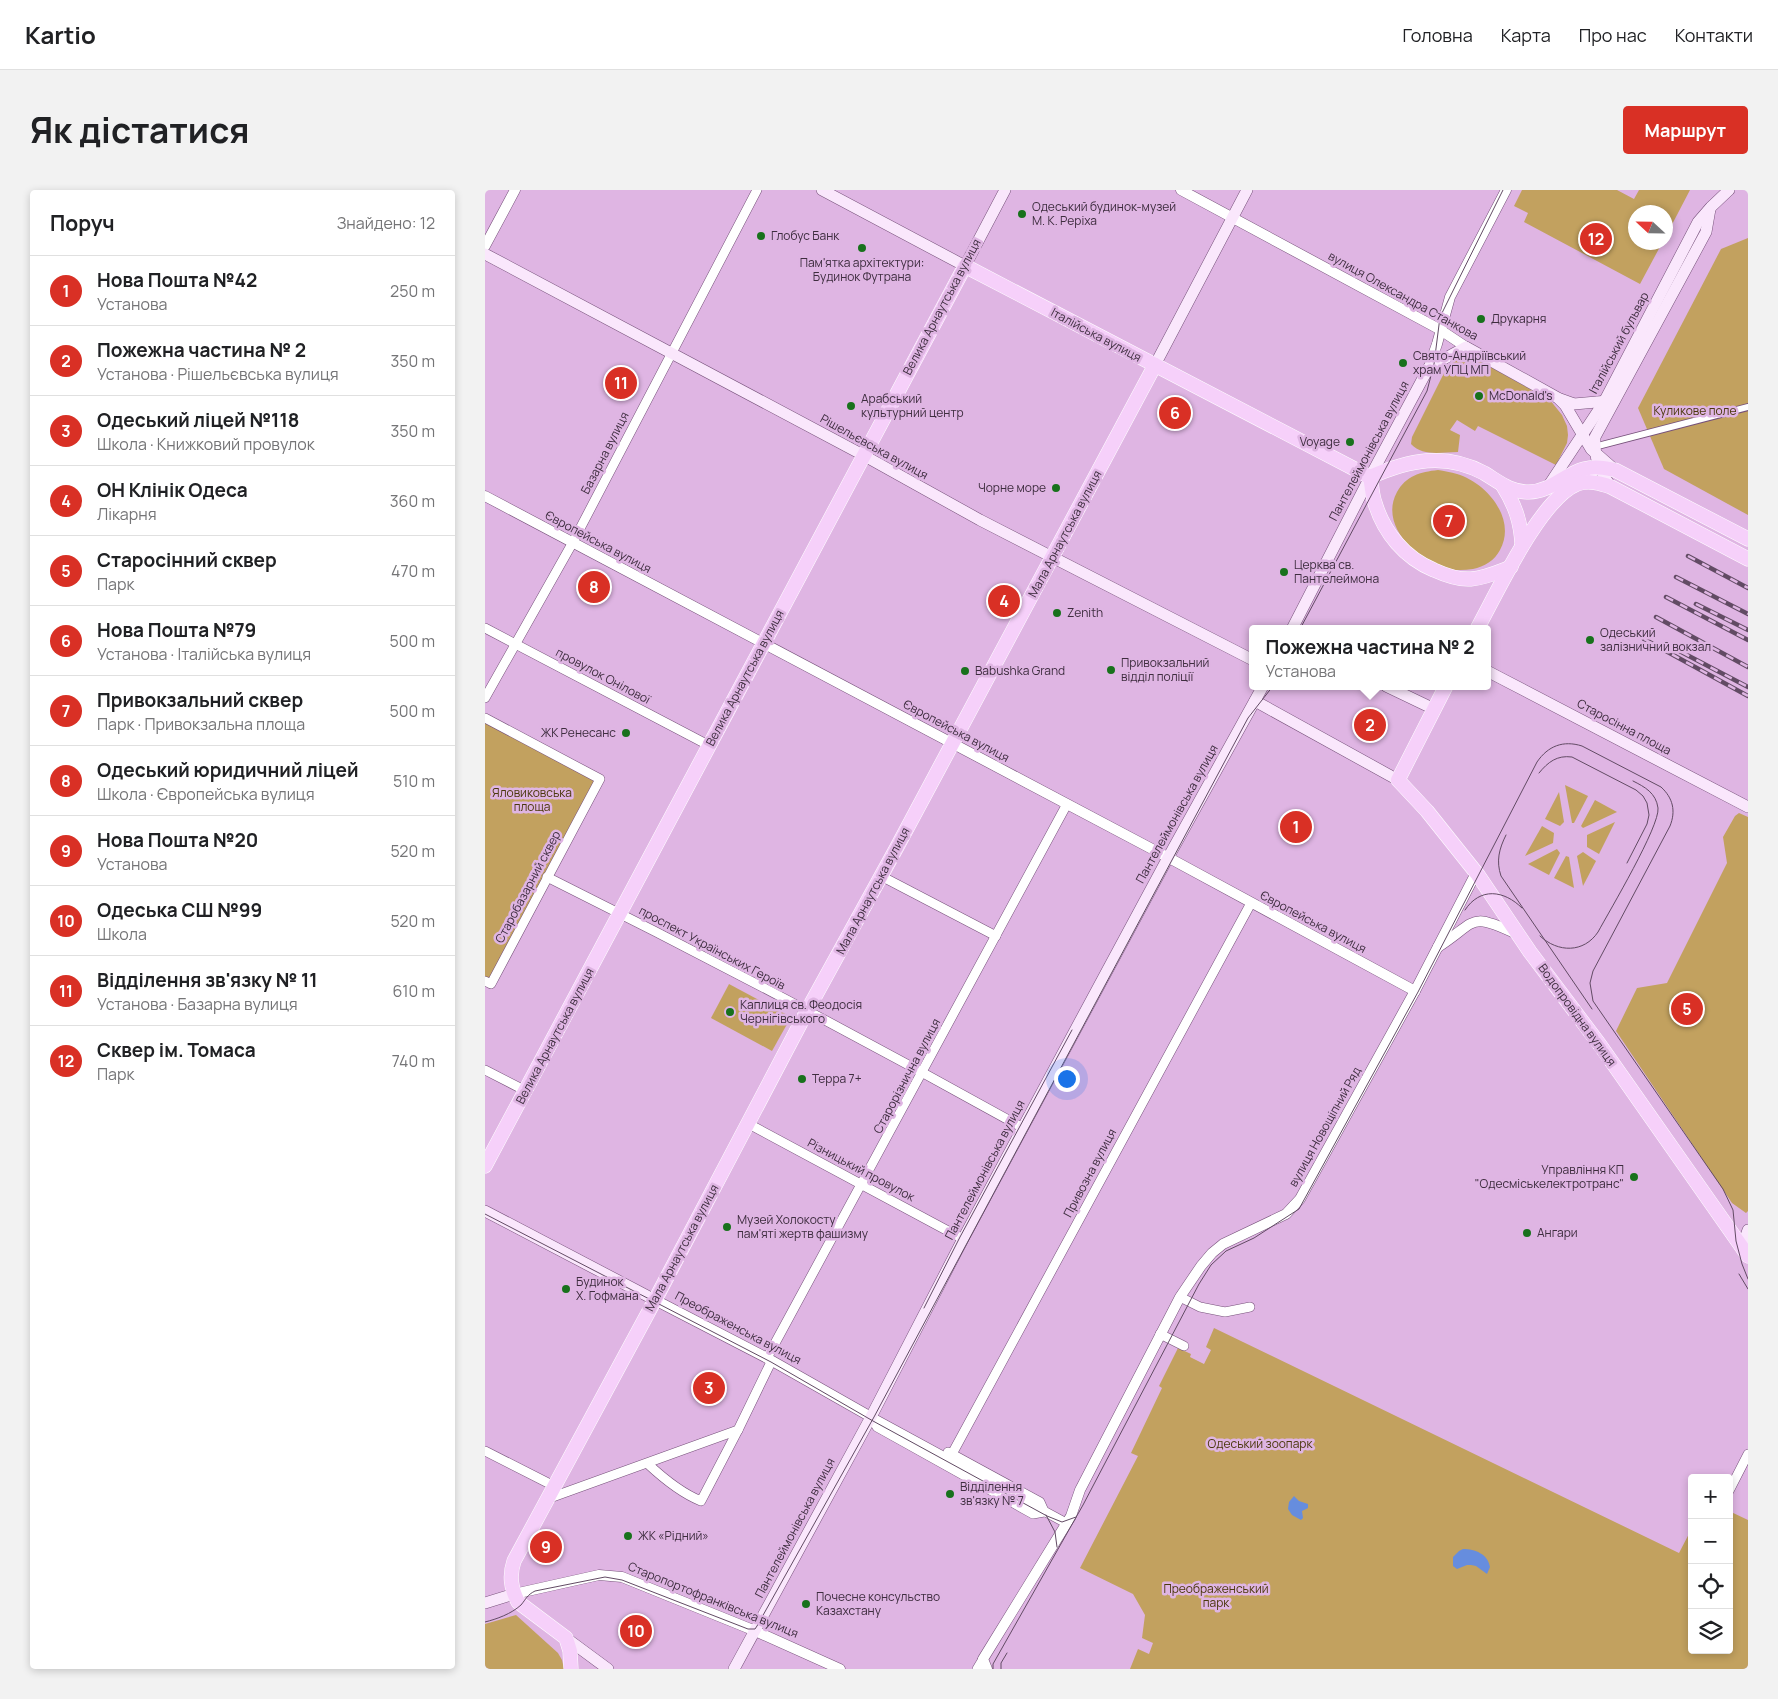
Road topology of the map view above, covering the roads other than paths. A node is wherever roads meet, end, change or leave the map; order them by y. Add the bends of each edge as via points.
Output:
1 (515, 190) edge
2 (757, 190) edge
3 (822, 190) edge
4 (1005, 190) edge
5 (1181, 190) edge
6 (1247, 190) edge
7 (1506, 190) edge
8 (1729, 190) edge
9 (1711, 207) junction
10 (1233, 218) junction
11 (485, 246) edge
12 (485, 254) edge
13 (965, 266) junction
14 (1441, 331) junction
15 (1466, 347) junction
16 (671, 353) junction
17 (1155, 365) junction
18 (1429, 367) junction
19 (1558, 398) junction
20 (1616, 400) junction
21 (1604, 402) junction
22 (1748, 407) edge
23 (1581, 434) junction
24 (1595, 454) junction
25 (863, 455) junction
26 (1370, 477) junction
27 (1503, 486) junction
28 (1611, 487) junction
29 (1547, 488) junction
30 (485, 496) edge
31 (1748, 539) edge
32 (573, 542) junction
33 (1522, 545) junction
34 (1052, 558) junction
35 (1748, 560) edge
36 (1511, 567) junction
37 (1294, 625) edge
38 (1479, 625) edge
39 (485, 628) edge
40 (763, 643) junction
41 (516, 645) junction
42 (1249, 658) edge
43 (1491, 673) edge
44 (1261, 690) edge
45 (1394, 690) edge
46 (1444, 690) edge
47 (485, 698) edge
48 (1255, 701) junction
49 (1434, 709) junction
50 (485, 718) edge
51 (952, 743) junction
52 (710, 746) junction
53 (1398, 780) junction
54 (1067, 804) junction
55 (1748, 807) edge
56 (1168, 858) junction
57 (1476, 873) junction
58 (881, 876) junction
59 (547, 878) junction
60 (1251, 903) junction
61 (620, 914) junction
62 (1518, 935) junction
63 (996, 936) junction
64 (1437, 948) junction
65 (485, 981) edge
66 (1415, 990) junction
67 (807, 1011) junction
68 (485, 1070) edge
69 (922, 1074) junction
70 (526, 1092) junction
71 (747, 1123) junction
72 (1023, 1128) junction
73 (485, 1166) edge
74 (862, 1185) junction
75 (485, 1210) edge
76 (1748, 1230) edge
77 (963, 1239) junction
78 (1745, 1252) edge
79 (1182, 1298) junction
80 (655, 1300) junction
81 (1250, 1307) dead end
82 (1162, 1335) junction
83 (1184, 1346) dead end
84 (767, 1358) junction
85 (871, 1416) junction
86 (738, 1430) junction
87 (485, 1452) edge
88 (952, 1454) junction
89 (1748, 1454) edge
90 (648, 1464) junction
91 (1733, 1483) edge
92 (554, 1486) junction
93 (547, 1499) junction
94 (1044, 1512) junction
95 (1066, 1524) junction
96 (515, 1594) junction
97 (485, 1603) edge
98 (755, 1630) junction
99 (566, 1638) junction
100 (985, 1664) edge
101 (571, 1669) edge
102 (608, 1669) edge
103 (734, 1669) edge
104 (839, 1669) edge
105 (977, 1669) edge

1 - 11 street
2 - 16 street, Базарна вулиця
3 - 13 main road, Італійська вулиця
4 - 13 main road, Велика Арнаутська вулиця
5 - 10 street, вулиця Олександра Станкова
6 - 10 main road, Мала Арнаутська вулиця
7 - 14 street, Пантелеймонівська вулиця via 1451,297
8 - 9 main road, Італійський бульвар
9 - 20 main road, Італійський бульвар via 1706,232
9 - 21 main road, Італійський бульвар via 1698,222
10 - 14 street, вулиця Олександра Станкова
10 - 17 main road, Мала Арнаутська вулиця
12 - 16 main road, Рішельєвська вулиця
13 - 17 main road, Італійська вулиця
13 - 25 main road, Велика Арнаутська вулиця
14 - 15 street, вулиця Олександра Станкова
14 - 18 street, Пантелеймонівська вулиця
15 - 18 main road
15 - 19 main road, вулиця Олександра Станкова
16 - 25 main road, Рішельєвська вулиця
16 - 32 street, Базарна вулиця
17 - 26 main road, Італійська вулиця
17 - 34 main road, Мала Арнаутська вулиця
18 - 26 main road, Пантелеймонівська вулиця
19 - 21 main road via 1575,404
19 - 23 main road, вулиця Олександра Станкова
20 - 21 main road
20 - 24 main road, Італійський бульвар via 1595,436
21 - 23 main road, Італійський бульвар
22 - 24 street
23 - 24 main road, вулиця Олександра Станкова
23 - 29 main road, Італійський бульвар
24 - 28 main road, вулиця Олександра Станкова
24 - 29 main road via 1576,472
24 - 31 main road via 1615,470
25 - 34 main road, Рішельєвська вулиця
25 - 40 main road, Велика Арнаутська вулиця
26 - 27 main road via 1410,462 1449,461 1467,466
26 - 36 main road via 1375,504 1387,529 1407,555 1422,566 1468,579
26 - 37 main road, Пантелеймонівська вулиця
27 - 29 main road via 1520,492
27 - 33 main road via 1517,510
28 - 33 main road via 1594,482 1577,484 1556,500
28 - 35 main road
30 - 32 street, Європейська вулиця
32 - 40 street, Європейська вулиця
32 - 41 street, Базарна вулиця
33 - 36 main road
34 - 42 main road, Рішельєвська вулиця
34 - 51 main road, Мала Арнаутська вулиця
36 - 38 main road
39 - 41 street, провулок Онілової
40 - 51 street, Європейська вулиця
40 - 52 main road, Велика Арнаутська вулиця
41 - 47 street, Базарна вулиця
41 - 52 street, провулок Онілової
43 - 55 main road, Старосінна площа
44 - 48 main road, Пантелеймонівська вулиця
45 - 49 main road
46 - 49 main road
48 - 53 main road
48 - 56 main road, Пантелеймонівська вулиця
49 - 53 main road
50 - 59 street, Старобазарний сквер via 600,779
51 - 54 street, Європейська вулиця
51 - 58 main road, Мала Арнаутська вулиця
52 - 61 main road, Велика Арнаутська вулиця
53 - 57 main road, Водопровідна вулиця
54 - 56 street, Європейська вулиця
54 - 63 street, Старорізнична вулиця
56 - 60 street, Європейська вулиця
56 - 72 main road, Пантелеймонівська вулиця
57 - 62 main road, Водопровідна вулиця
57 - 64 street, вулиця Новощіпний Ряд
58 - 63 street
58 - 67 main road, Мала Арнаутська вулиця
59 - 61 street, проспект Українських Героїв
59 - 65 street, Старобазарний сквер via 491,984
60 - 66 street, Європейська вулиця
60 - 88 street, Привозна вулиця
61 - 67 street, проспект Українських Героїв
61 - 70 main road, Велика Арнаутська вулиця
62 - 64 street, вулиця Новощіпний Ряд via 1490,921 1477,921 1465,926
62 - 78 main road, Водопровідна вулиця via 1600,1045
63 - 69 street, Старорізнична вулиця
64 - 66 street, вулиця Новощіпний Ряд
66 - 79 street, вулиця Новощіпний Ряд via 1300,1199 1286,1214 1223,1244 1212,1253 1193,1276
67 - 69 street, проспект Українських Героїв
67 - 71 main road, Мала Арнаутська вулиця
68 - 70 street
69 - 72 street, проспект Українських Героїв
69 - 74 street, Старорізнична вулиця
70 - 73 main road, Велика Арнаутська вулиця
71 - 74 street, Різницький провулок
71 - 80 main road, Мала Арнаутська вулиця
72 - 77 main road, Пантелеймонівська вулиця
74 - 77 street, Різницький провулок
74 - 84 street, Старорізнична вулиця
75 - 80 main road, Преображенська вулиця
76 - 78 main road
77 - 85 main road, Пантелеймонівська вулиця
79 - 81 street via 1200,1307 1225,1312
79 - 82 street, вулиця Новощіпний Ряд
80 - 84 street, Преображенська вулиця
80 - 92 main road, Мала Арнаутська вулиця
82 - 83 street
82 - 95 street, вулиця Новощіпний Ряд via 1080,1490
84 - 85 street, Преображенська вулиця
84 - 86 street, Старорізнична вулиця via 771,1362
85 - 88 street, Преображенська вулиця via 882,1417
85 - 94 street, Преображенська вулиця
85 - 98 main road, Пантелеймонівська вулиця
86 - 90 street
86 - 90 street via 701,1501
87 - 92 street
88 - 94 street, Преображенська вулиця via 1040,1502
89 - 91 street
90 - 93 street
92 - 93 main road, Мала Арнаутська вулиця
93 - 96 main road, Мала Арнаутська вулиця via 514,1561 511,1576
94 - 95 street, Преображенська вулиця
95 - 100 street
96 - 97 main road, Старопортофранківська вулиця
96 - 98 street, Старопортофранківська вулиця via 610,1575
96 - 99 main road via 518,1602
98 - 103 main road, Пантелеймонівська вулиця
98 - 104 street, Старопортофранківська вулиця
99 - 101 main road
99 - 102 main road
100 - 105 street

